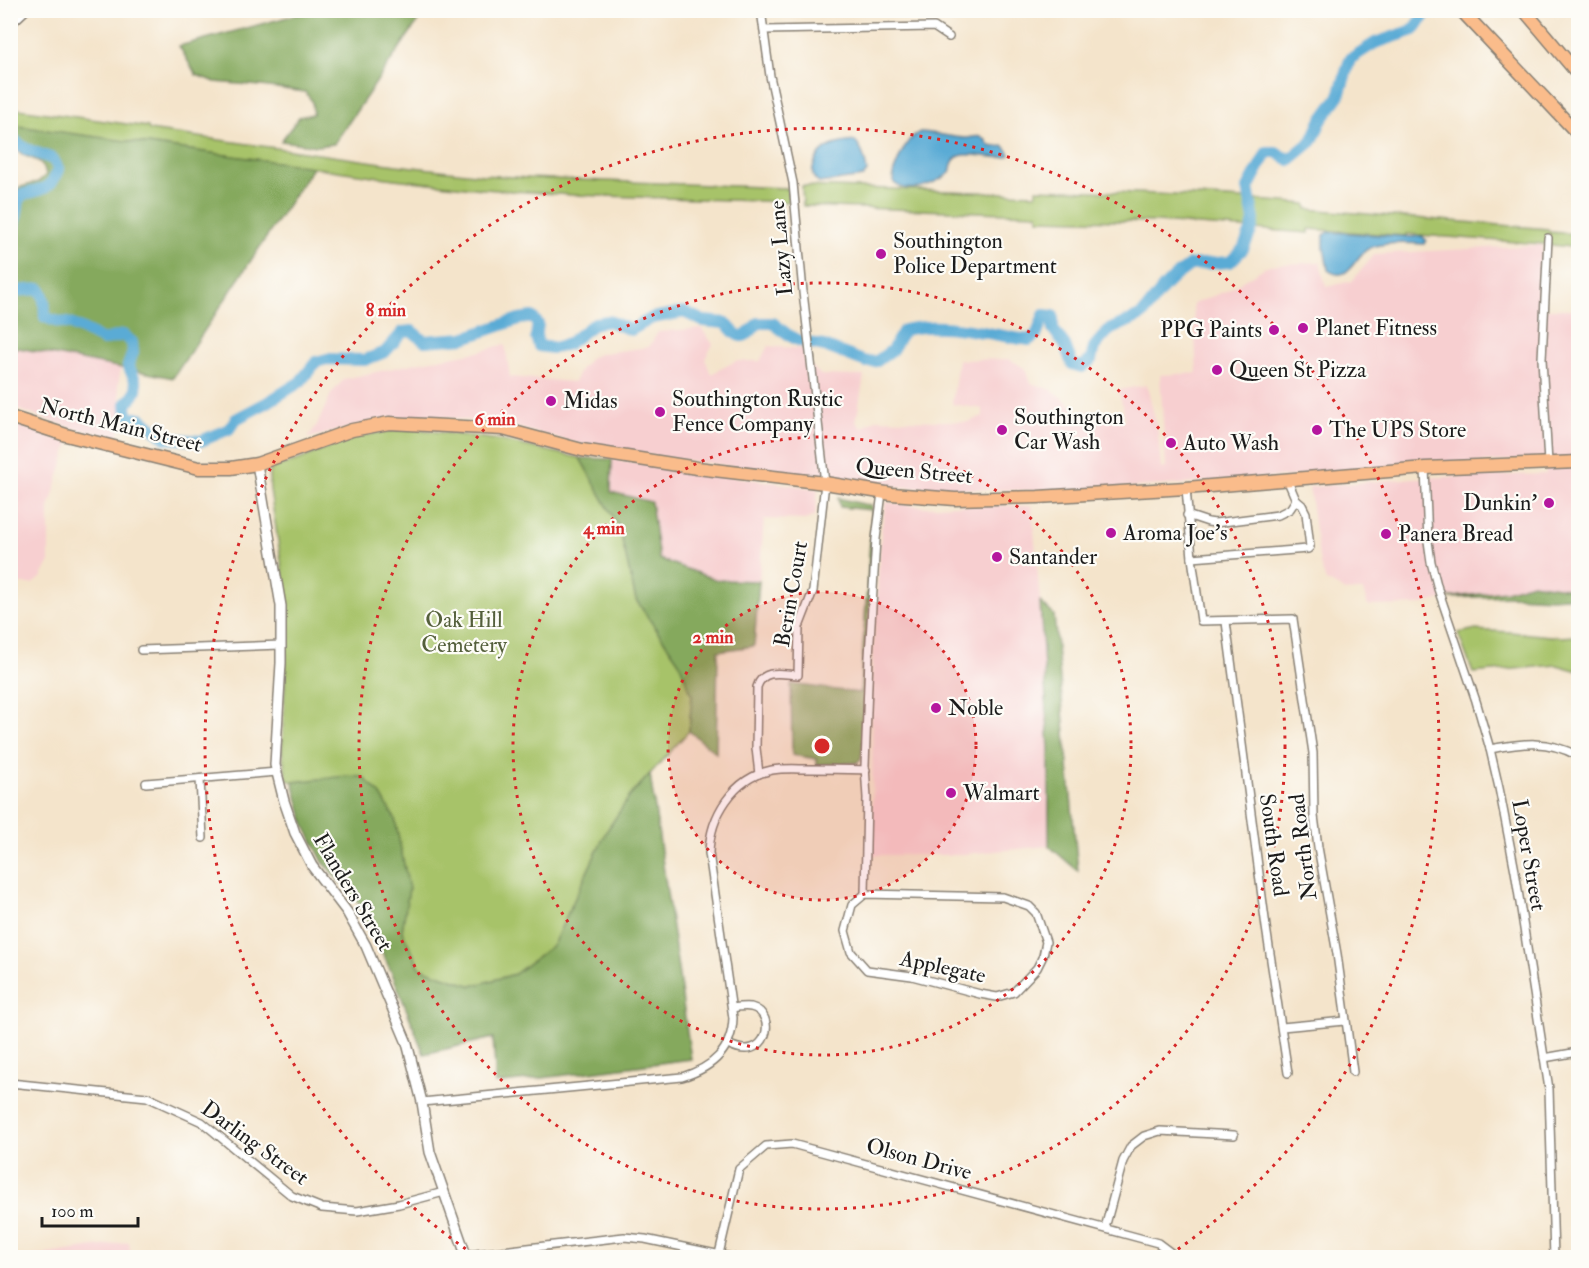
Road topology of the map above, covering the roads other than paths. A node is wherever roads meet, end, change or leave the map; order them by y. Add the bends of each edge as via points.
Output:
1 (26, 10) edge
2 (761, 10) edge
3 (1461, 10) edge
4 (1524, 10) edge
5 (10, 25) edge
6 (764, 30) junction
7 (949, 37) dead end
8 (1578, 74) edge
9 (1578, 134) edge
10 (1548, 238) dead end
11 (10, 417) edge
12 (1578, 462) edge
13 (1548, 463) junction
14 (257, 464) junction
15 (1425, 468) junction
16 (1287, 479) junction
17 (825, 483) junction
18 (1186, 488) junction
19 (882, 493) junction
20 (1296, 500) junction
21 (1187, 515) junction
22 (1192, 558) junction
23 (1226, 622) junction
24 (281, 645) junction
25 (141, 650) dead end
26 (1490, 749) junction
27 (1578, 756) edge
28 (866, 770) junction
29 (277, 772) junction
30 (759, 774) junction
31 (200, 778) junction
32 (146, 783) dead end
33 (203, 838) dead end
34 (865, 894) junction
35 (732, 1008) junction
36 (1345, 1021) junction
37 (1282, 1028) junction
38 (728, 1044) junction
39 (1578, 1052) edge
40 (1544, 1058) junction
41 (1353, 1072) dead end
42 (1288, 1073) dead end
43 (10, 1083) edge
44 (422, 1102) junction
45 (1234, 1135) dead end
46 (444, 1192) junction
47 (1105, 1228) junction
48 (719, 1254) junction
49 (467, 1256) edge
50 (735, 1257) edge
51 (1175, 1257) edge
52 (1554, 1257) edge

1 - 5 street
2 - 6 street, Lazy Lane
3 - 9 highway
4 - 8 highway
6 - 7 street via 934,27
6 - 17 street, Lazy Lane via 793,183
10 - 13 street via 1542,359
11 - 14 highway, North Main Street via 192,466 231,468
12 - 13 highway, Queen Street
13 - 15 highway, Queen Street
14 - 17 highway, Queen Street via 352,430 389,423 503,429 582,450
14 - 24 street, Flanders Street via 281,606
15 - 16 highway, Queen Street
15 - 26 street, Loper Street via 1431,562
16 - 18 highway, Queen Street
16 - 20 street
17 - 19 highway, Queen Street
17 - 30 street, Berin Court via 813,591 799,627 798,675 772,674 763,677 758,687
18 - 19 highway, Queen Street via 1038,497 955,498
18 - 21 street
19 - 28 street via 875,549
20 - 21 street via 1290,509 1278,515 1212,523
20 - 22 street via 1306,513 1308,549
21 - 22 street
22 - 23 street via 1201,621
23 - 36 street, North Road via 1293,619 1313,753 1318,847
23 - 37 street, South Road
24 - 25 street
24 - 29 street, Flanders Street via 274,765
26 - 27 street via 1539,743
26 - 40 street, Loper Street via 1515,872
28 - 30 street via 784,769
28 - 34 street
29 - 31 street
29 - 44 street, Flanders Street via 295,833 312,866 347,912 366,946 407,1042
30 - 35 street via 727,799 711,832 710,865
31 - 32 street
31 - 33 street
34 - 34 street, Applegate via 1015,900 1036,913 1046,942 1043,956 1014,992 997,997 912,976 867,970 851,952 845,932 852,905
35 - 38 street via 733,1027
35 - 38 street via 757,1009 764,1017 766,1032 764,1039 750,1049
36 - 37 street
36 - 41 street, North Road
37 - 42 street, South Road
38 - 44 street via 711,1063 682,1077
39 - 40 street
40 - 52 street, Loper Street via 1549,1089
43 - 46 street, Darling Street via 147,1097 202,1122 292,1196 322,1208 357,1211
44 - 46 street, Flanders Street via 430,1152
45 - 47 street via 1160,1131 1144,1136 1131,1146 1123,1161
46 - 49 street, Flanders Street
47 - 48 street, Olson Drive via 792,1144 766,1146 739,1169
47 - 51 street, Olson Drive via 1158,1244
48 - 49 street via 624,1237
48 - 50 street

